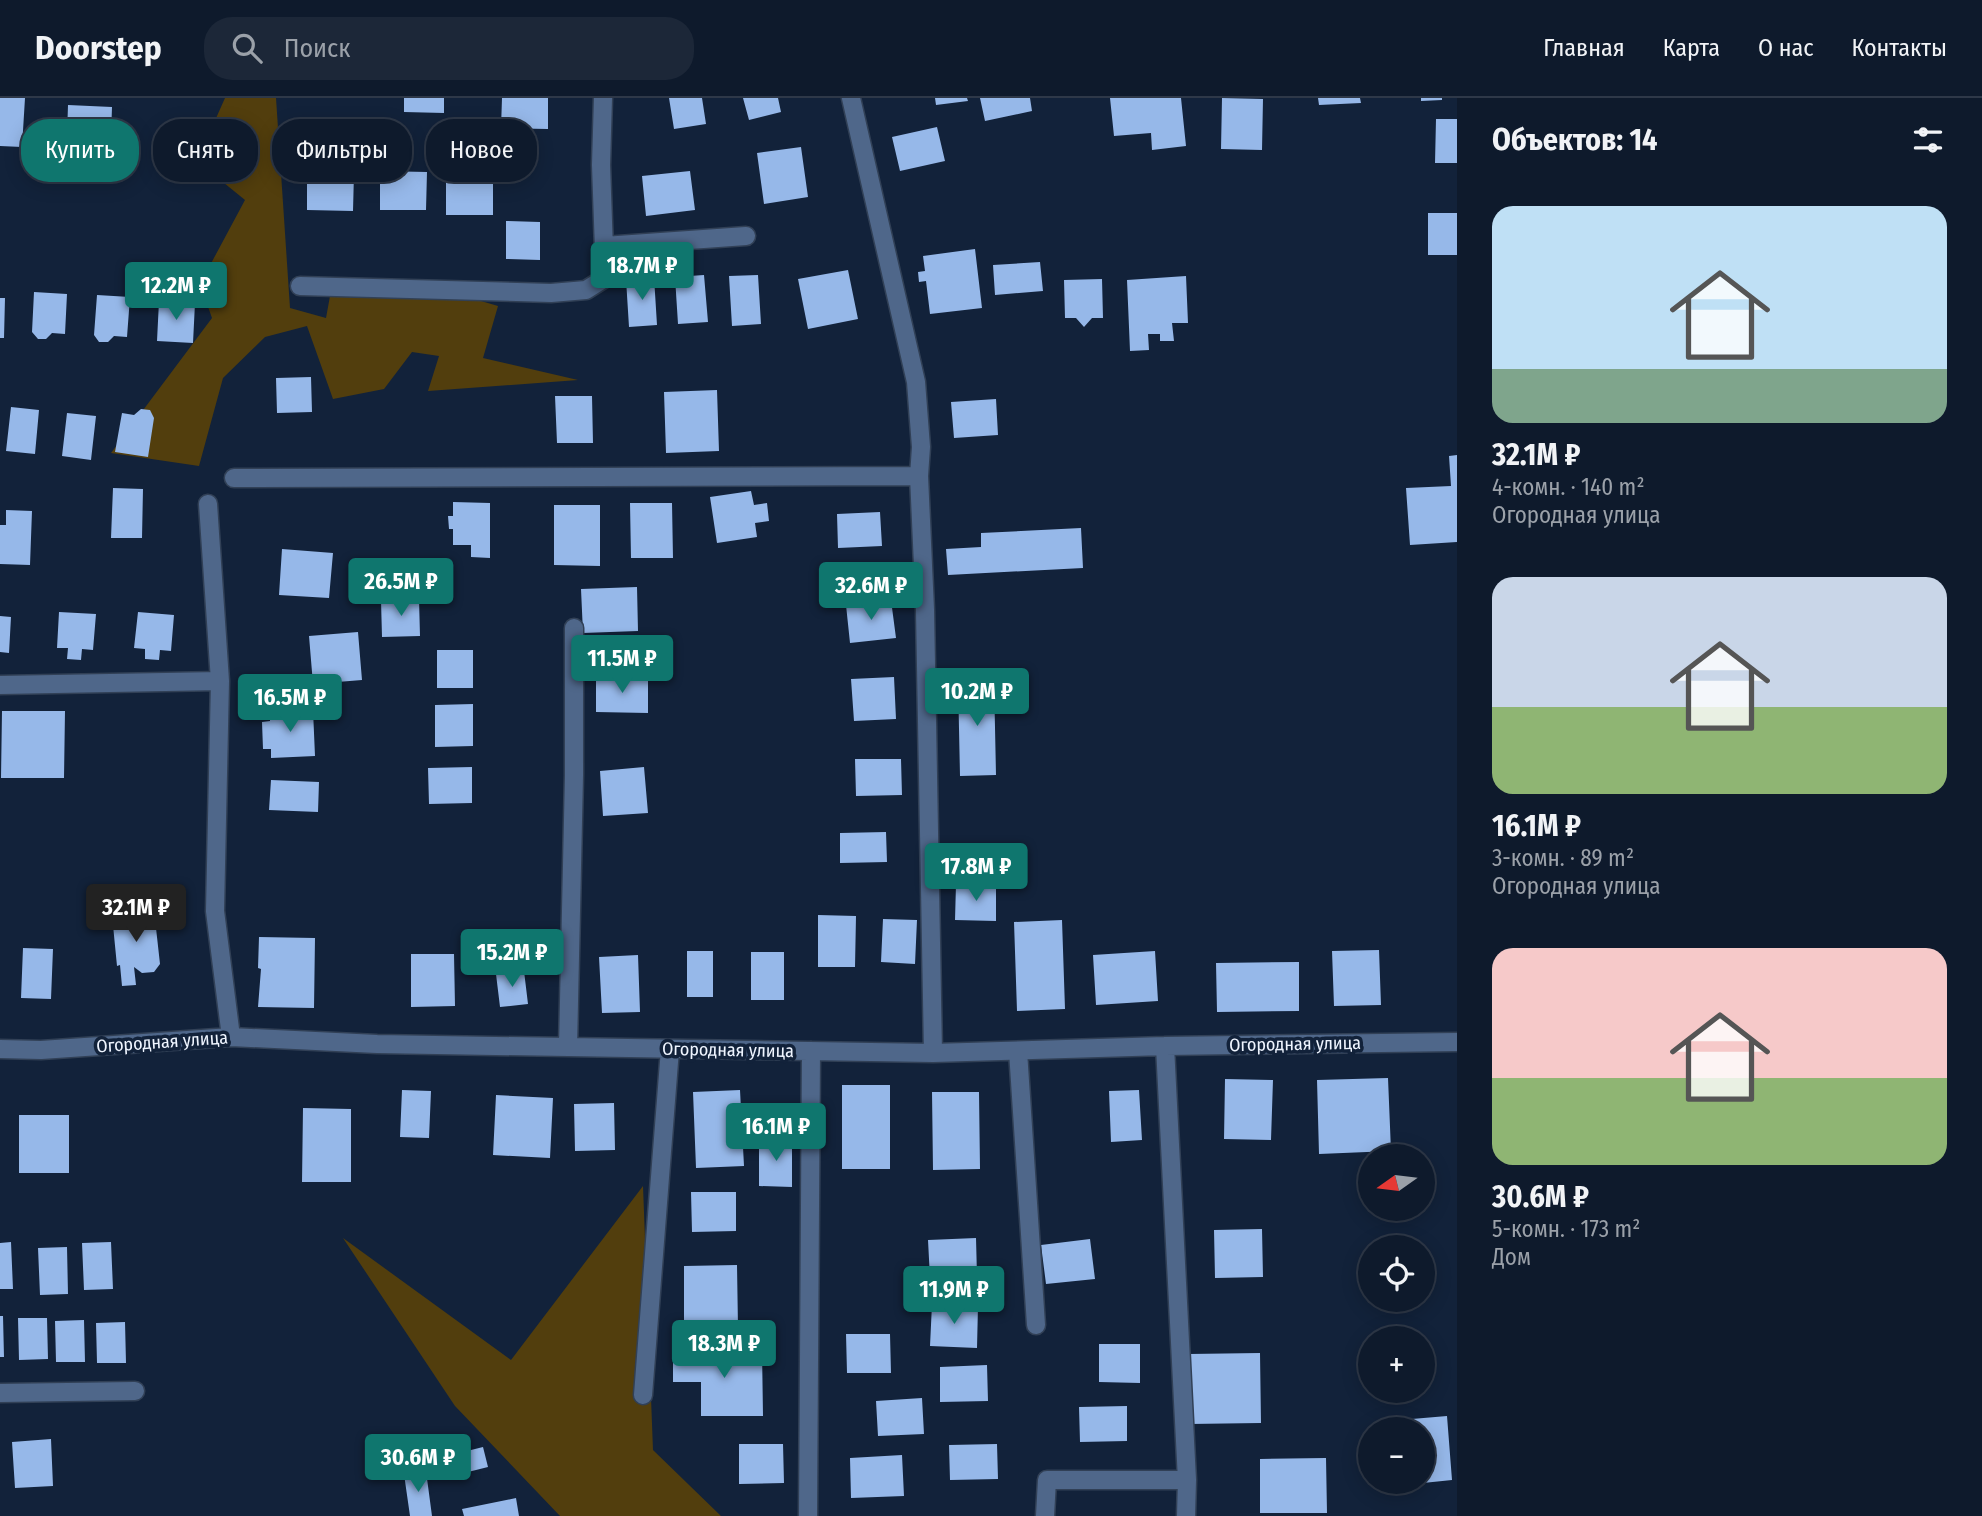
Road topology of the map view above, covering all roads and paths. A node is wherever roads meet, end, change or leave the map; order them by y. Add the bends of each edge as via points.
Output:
1 (603, 98) edge
2 (851, 98) edge
3 (746, 236) dead end
4 (604, 246) junction
5 (300, 286) dead end
6 (919, 476) junction
7 (234, 478) dead end
8 (208, 505) dead end
9 (574, 628) dead end
10 (220, 681) junction
11 (0, 685) edge
12 (230, 1037) junction
13 (1457, 1042) edge
14 (1165, 1046) junction
15 (568, 1047) junction
16 (0, 1049) edge
17 (670, 1049) junction
18 (811, 1051) junction
19 (1018, 1051) junction
20 (933, 1054) junction
21 (1036, 1325) dead end
22 (135, 1391) dead end
23 (0, 1394) edge
24 (643, 1395) dead end
25 (1187, 1480) junction
26 (808, 1516) edge
27 (1045, 1516) edge
28 (1186, 1516) edge

1 - 4 street
2 - 6 street via 916,382
3 - 4 street
4 - 5 street via 605,278 586,290
6 - 7 street
6 - 20 street
8 - 10 street
9 - 15 street
10 - 11 street
10 - 12 street via 215,911
12 - 15 street, Огородная улица
12 - 16 street, Огородная улица
13 - 14 street, Огородная улица
14 - 19 street, Огородная улица
14 - 25 street
15 - 17 street, Огородная улица
17 - 18 street, Огородная улица
17 - 24 street
18 - 20 street, Огородная улица
18 - 26 street
19 - 20 street, Огородная улица
19 - 21 street
22 - 23 street
25 - 27 street via 1047,1480
25 - 28 street

